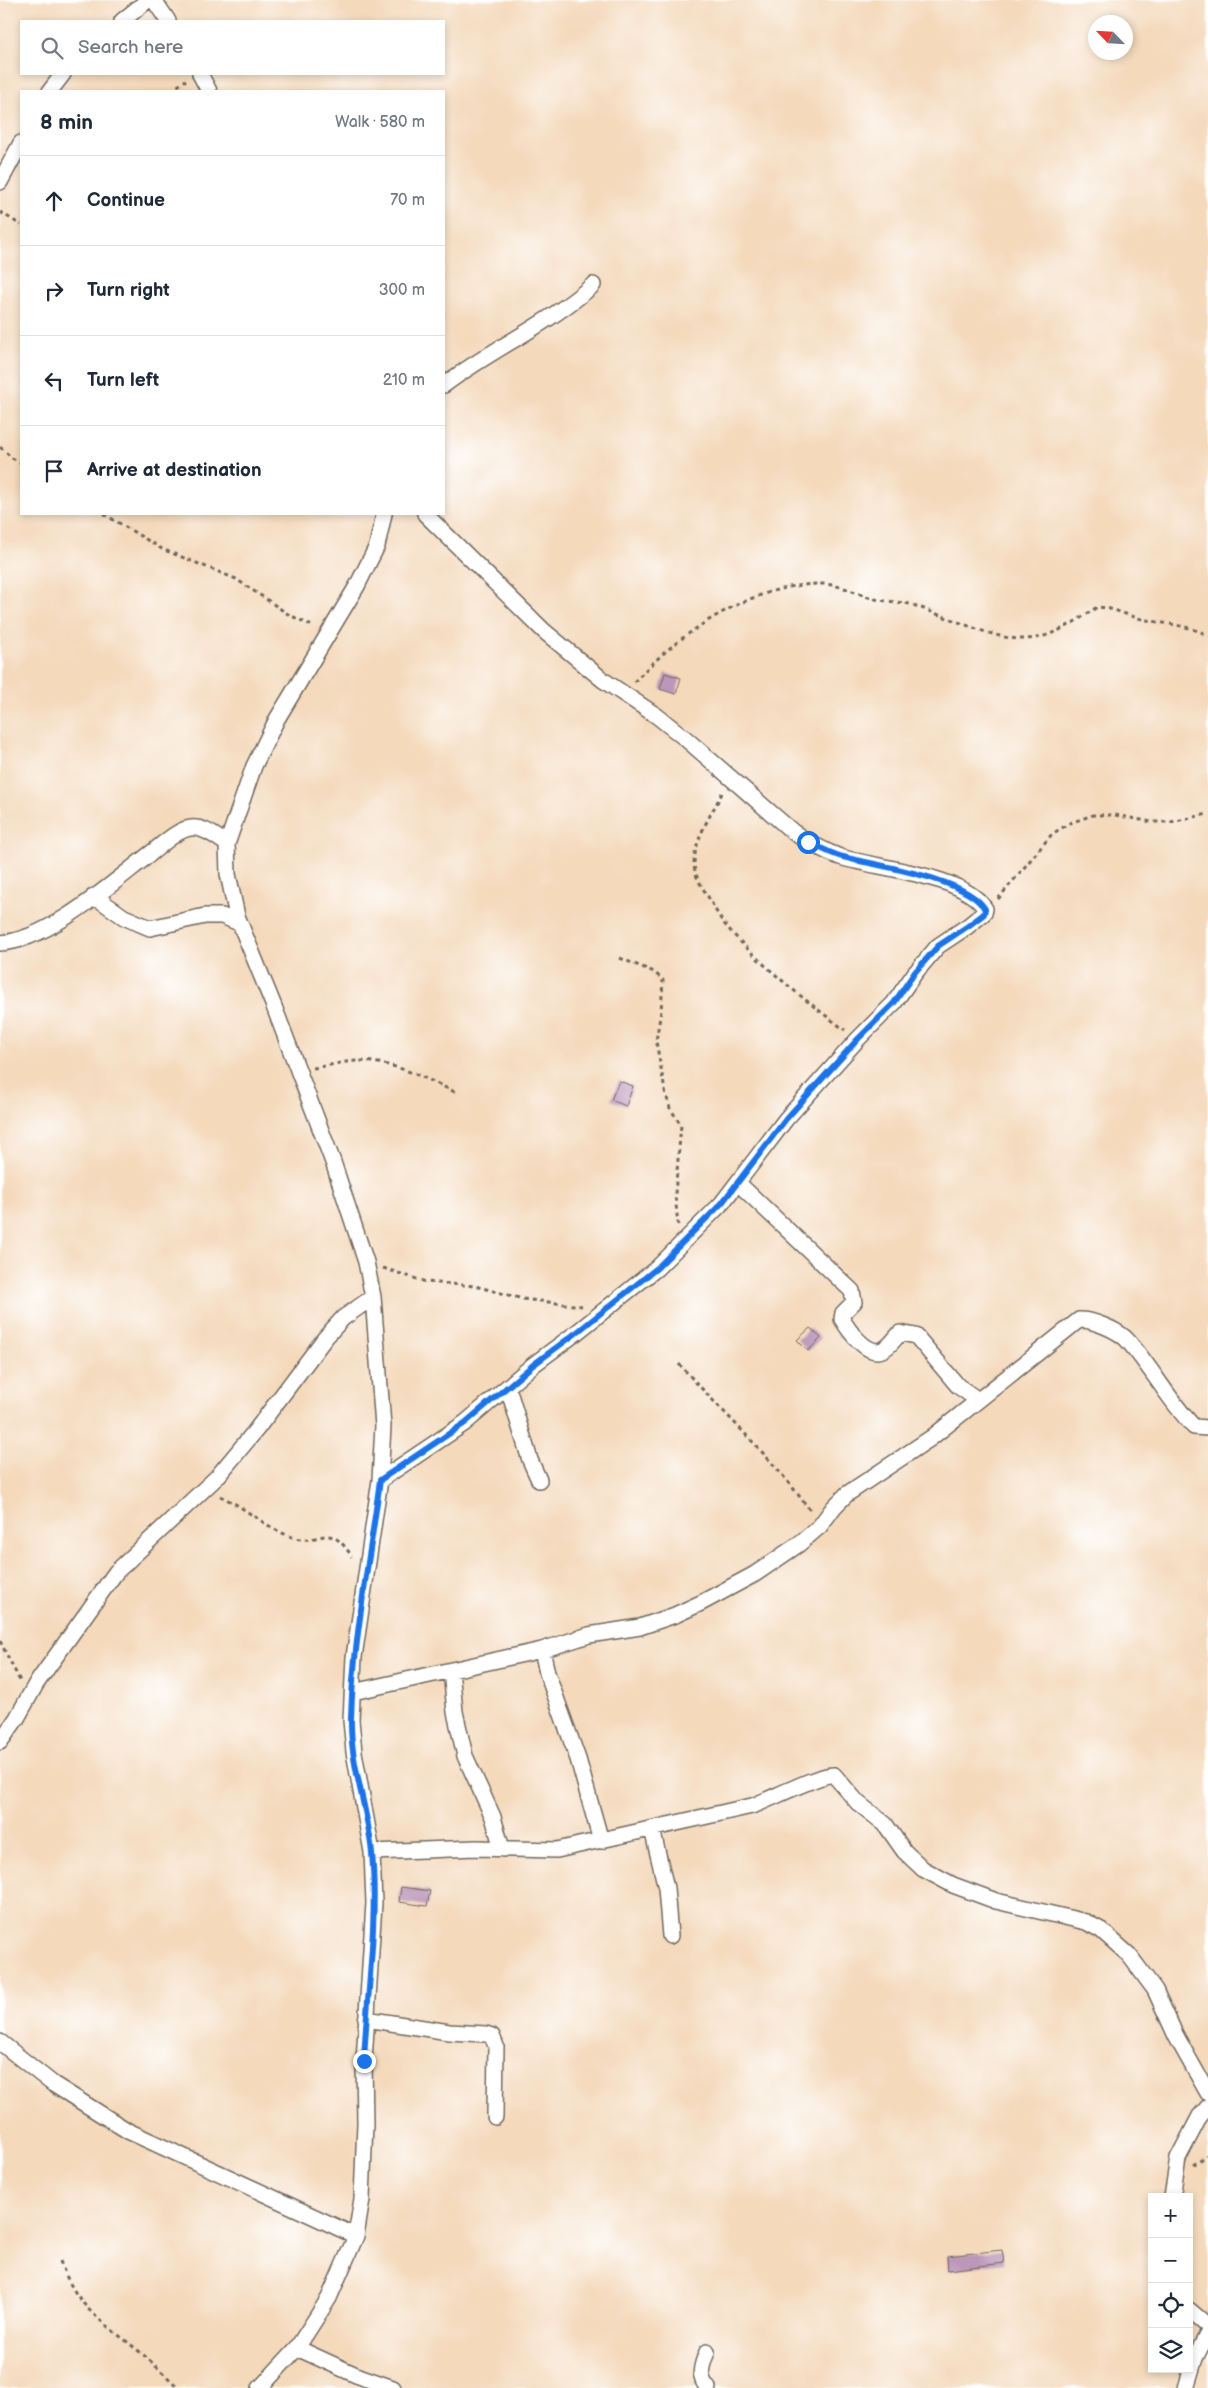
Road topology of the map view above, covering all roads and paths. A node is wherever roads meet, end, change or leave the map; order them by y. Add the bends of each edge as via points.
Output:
1 (148, 0) edge
2 (154, 0) edge
3 (123, 20) edge
4 (167, 20) edge
5 (62, 75) edge
6 (193, 75) edge
7 (201, 75) edge
8 (51, 90) edge
9 (172, 90) edge
10 (208, 90) edge
11 (20, 144) edge
12 (5, 156) edge
13 (0, 182) edge
14 (0, 212) edge
15 (20, 224) edge
16 (593, 285) dead end
17 (445, 384) edge
18 (0, 447) edge
19 (20, 462) edge
20 (106, 515) edge
21 (384, 515) edge
22 (426, 515) edge
23 (330, 634) junction
24 (1208, 635) edge
25 (624, 694) junction
26 (730, 777) junction
27 (1208, 814) edge
28 (227, 844) junction
29 (94, 896) junction
30 (985, 909) junction
31 (239, 923) junction
32 (0, 943) edge
33 (620, 958) dead end
34 (858, 1039) junction
35 (298, 1070) junction
36 (457, 1093) dead end
37 (738, 1183) junction
38 (679, 1246) junction
39 (366, 1262) junction
40 (373, 1297) junction
41 (607, 1309) junction
42 (679, 1364) dead end
43 (508, 1388) junction
44 (978, 1400) junction
45 (1208, 1428) edge
46 (380, 1480) junction
47 (539, 1480) dead end
48 (203, 1490) junction
49 (820, 1526) junction
50 (366, 1579) junction
51 (0, 1641) edge
52 (542, 1650) junction
53 (451, 1670) junction
54 (353, 1692) junction
55 (27, 1698) junction
56 (0, 1742) edge
57 (652, 1829) junction
58 (601, 1841) junction
59 (502, 1849) junction
60 (372, 1852) junction
61 (670, 1936) dead end
62 (366, 2020) junction
63 (0, 2042) edge
64 (1208, 2093) edge
65 (1208, 2107) edge
66 (495, 2116) dead end
67 (1173, 2193) edge
68 (356, 2236) junction
69 (60, 2261) dead end
70 (1193, 2313) edge
71 (1208, 2326) edge
72 (1208, 2333) edge
73 (297, 2348) junction
74 (707, 2352) dead end
75 (179, 2388) edge
76 (260, 2388) edge
77 (393, 2388) edge
78 (708, 2388) edge
79 (1186, 2388) edge

1 - 3 street
2 - 4 street
5 - 8 street
6 - 9 path
7 - 10 street
11 - 12 street
12 - 13 street
14 - 15 path
16 - 17 street via 545,322
18 - 19 path
20 - 23 path via 162,550 236,579 288,614
21 - 23 street via 377,546
22 - 25 street via 544,631 589,670
23 - 28 street via 276,719 254,766
24 - 25 path via 1174,623 1146,620 1097,607 1040,637 1022,639 1001,636 911,604 874,599 840,586 821,584 756,596 712,618 666,652
25 - 26 street via 657,716
26 - 30 street via 808,842 840,856 908,871 955,887
26 - 34 path via 701,835 694,865 696,876 726,926 780,978
27 - 30 path via 1159,823 1116,815 1094,816 1070,823 1052,834 999,898
28 - 29 street via 204,830 186,829
28 - 31 street via 228,874
29 - 31 street via 124,917 150,928 205,916 222,916
29 - 32 street via 32,936
30 - 34 street via 984,914 938,946 894,1003
31 - 35 street
33 - 38 path via 654,972 663,980 656,1041 670,1108 681,1125 675,1194
34 - 37 street via 786,1119
35 - 36 path via 358,1061 408,1070
35 - 39 street
37 - 38 street
37 - 44 street via 852,1291 854,1302 843,1313 842,1319 863,1344 875,1351 881,1350 900,1333 916,1336 958,1386
38 - 41 street
39 - 40 street
39 - 41 path via 426,1282 475,1286 524,1299
40 - 46 street via 383,1426
40 - 48 street via 356,1307 325,1338 256,1430
41 - 43 street
42 - 49 path via 793,1486
43 - 46 street via 438,1443
43 - 47 street
44 - 45 street via 1067,1328 1084,1320 1128,1340 1180,1412 1194,1427
44 - 49 street via 931,1438 847,1494
46 - 50 street
48 - 50 path via 232,1501 293,1538 328,1535 337,1538 346,1546
48 - 55 street via 116,1572
49 - 52 street via 755,1574 675,1615 640,1627 580,1637
50 - 54 street via 354,1656
51 - 55 path
52 - 53 street
52 - 58 street
53 - 54 street
53 - 59 street via 455,1712 465,1756 493,1817
54 - 60 street via 354,1752
55 - 56 street
57 - 58 street
57 - 61 street via 667,1895
57 - 64 street via 752,1806 834,1775 858,1803 884,1824 904,1851 923,1869 953,1885 996,1901 1086,1922 1102,1930 1129,1955 1155,1990
58 - 59 street via 557,1850
59 - 60 street
60 - 62 street via 374,1903
62 - 66 street via 492,2036 496,2046
62 - 68 street via 364,2166
63 - 68 street via 53,2084 128,2131
65 - 67 street via 1178,2158
68 - 73 street via 329,2298
69 - 75 path via 76,2295 92,2314
70 - 71 street
72 - 79 street
73 - 76 street
73 - 77 street
74 - 78 street via 701,2376

